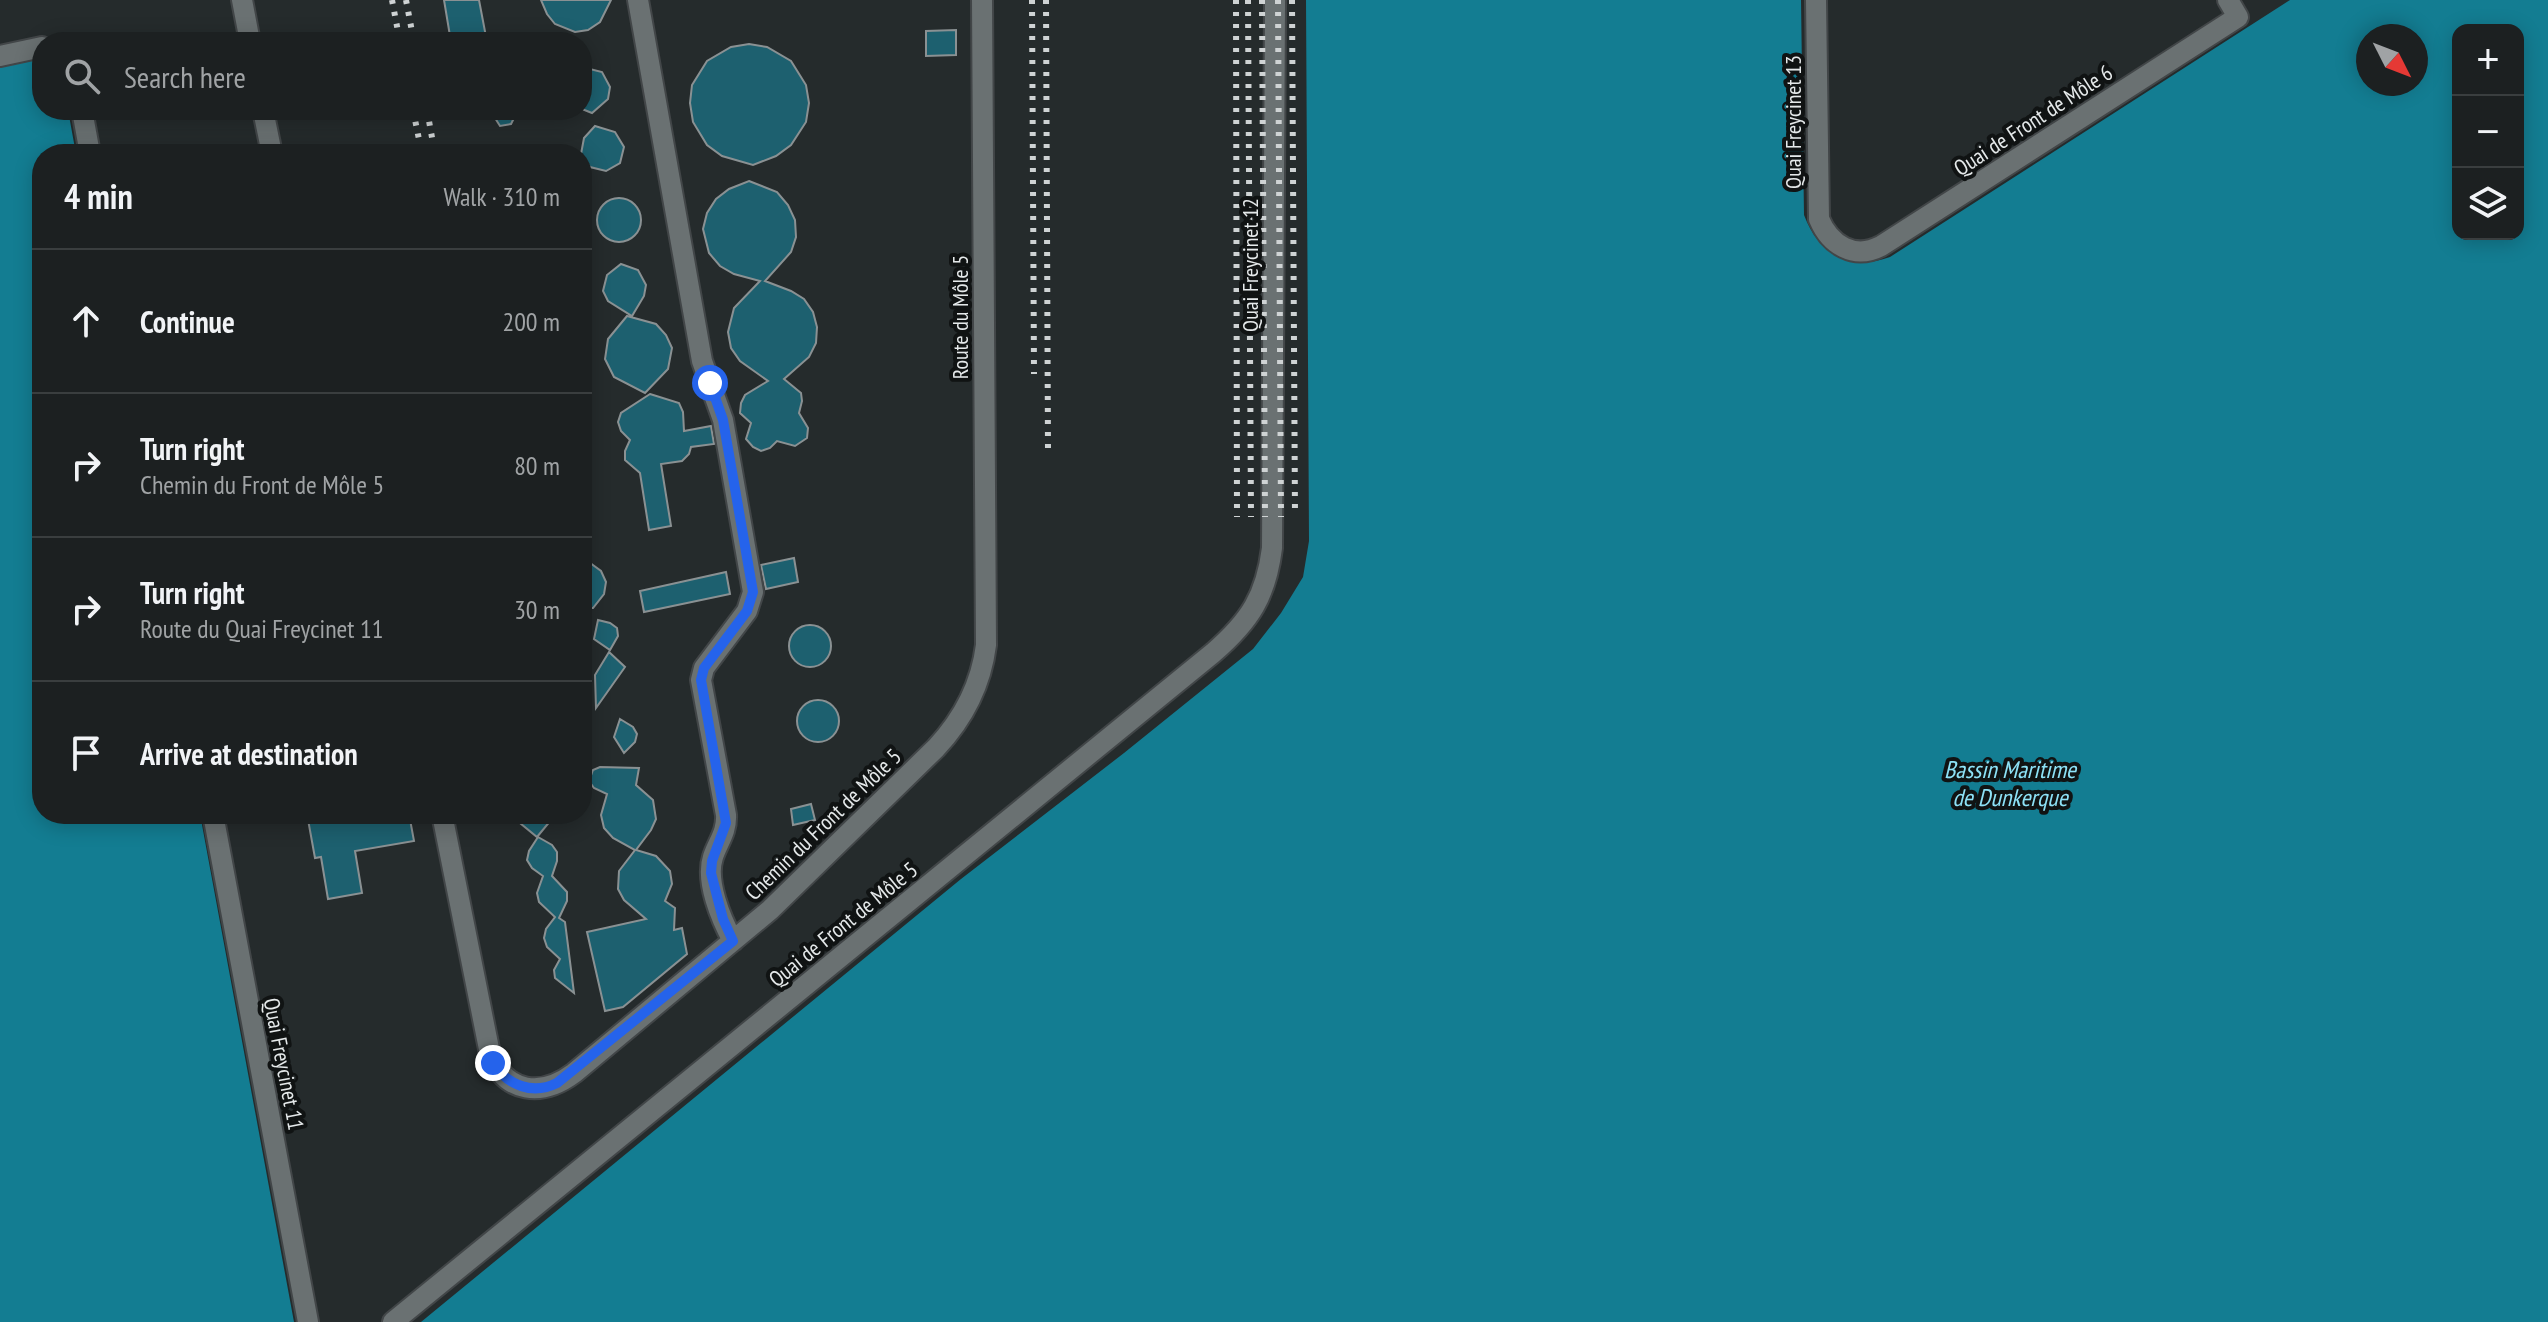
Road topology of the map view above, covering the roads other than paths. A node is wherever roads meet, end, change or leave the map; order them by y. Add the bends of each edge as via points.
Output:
1 (242, 0) edge
2 (638, 0) edge
3 (982, 0) edge
4 (1275, 0) edge
5 (1816, 0) edge
6 (2228, 0) edge
7 (248, 32) edge
8 (32, 49) edge
9 (0, 56) edge
10 (84, 120) edge
11 (265, 120) edge
12 (88, 144) edge
13 (270, 144) edge
14 (1832, 240) joint
15 (1273, 530) joint
16 (986, 634) joint
17 (215, 824) edge
18 (444, 824) edge
19 (733, 941) junction
20 (308, 1322) edge
21 (393, 1322) edge

1 - 7 street
2 - 19 street via 702,361 723,420 753,592 750,606 704,668 701,680 726,823 711,873
3 - 16 street, Route du Môle 5
4 - 15 street, Quai Freycinet 12
5 - 14 street, Quai Freycinet 13 via 1818,211
6 - 14 street, Quai de Front de Môle 6 via 2238,17 1881,246 1860,253
8 - 9 street
10 - 12 street
11 - 13 street
15 - 21 street, Quai de Front de Môle 5 via 1264,588 1235,633
16 - 19 street, Chemin du Front de Môle 5 via 976,688 945,738 782,900
17 - 20 street, Quai Freycinet 11
18 - 19 street, Chemin du Front de Môle 5 via 486,1043 498,1071 511,1082 549,1087 566,1079

